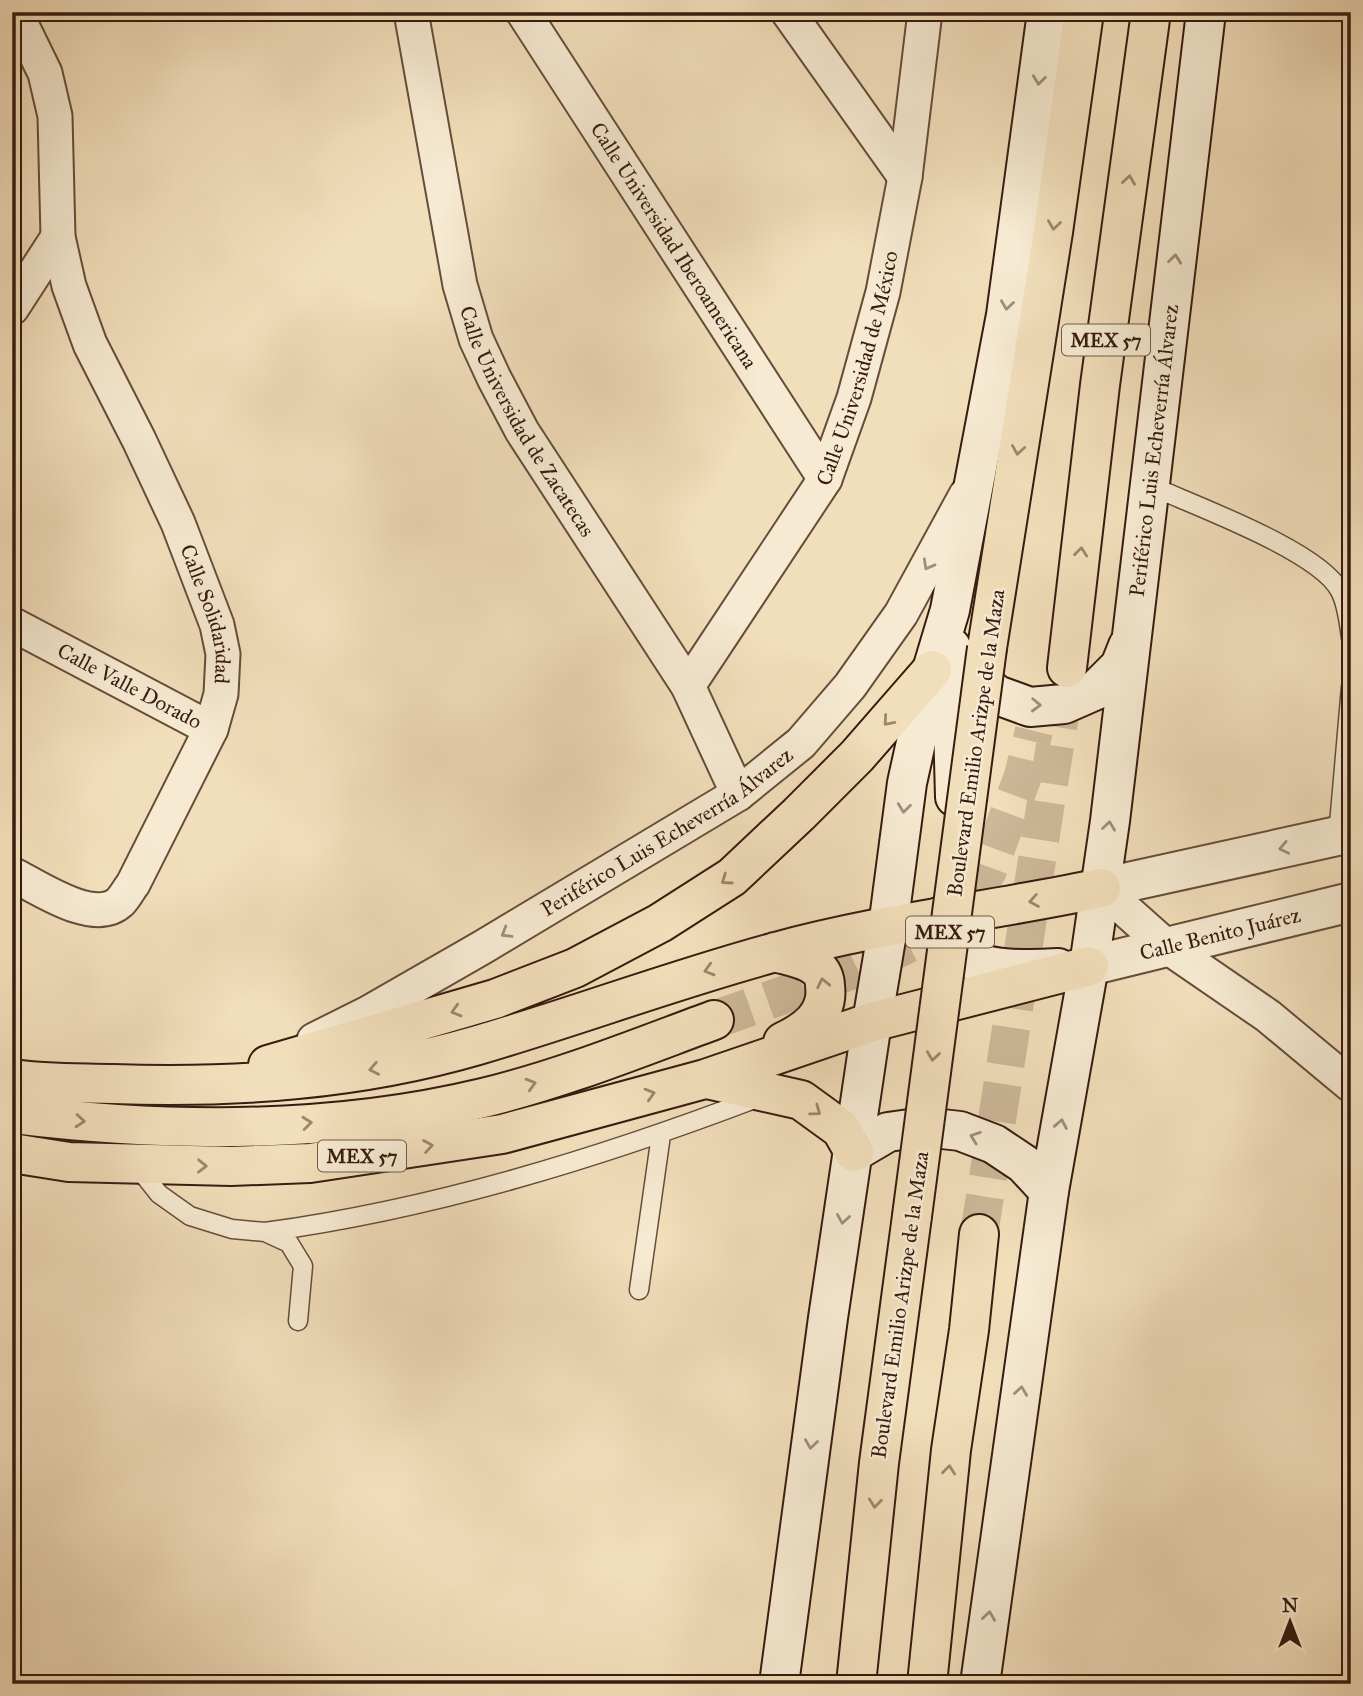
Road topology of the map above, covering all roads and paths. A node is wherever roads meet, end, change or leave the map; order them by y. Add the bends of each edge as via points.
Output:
1 (411, 12) edge
2 (523, 12) edge
3 (788, 12) edge
4 (925, 12) edge
5 (1046, 12) edge
6 (1084, 12) edge
7 (1151, 12) edge
8 (1206, 13) edge
9 (12, 15) edge
10 (905, 177) junction
11 (58, 237) junction
12 (12, 308) edge
13 (825, 479) junction
14 (972, 484) junction
15 (1149, 485) junction
16 (950, 610) junction
17 (12, 624) edge
18 (1133, 634) junction
19 (1351, 638) edge
20 (1059, 667) tunnel mouth
21 (932, 670) junction
22 (688, 687) junction
23 (1351, 687) edge
24 (211, 729) junction
25 (738, 794) junction
26 (1344, 835) edge
27 (24, 879) edge
28 (1101, 888) junction
29 (1351, 902) edge
30 (941, 917) junction
31 (888, 927) junction
32 (1166, 946) junction
33 (775, 952) junction
34 (1089, 966) junction
35 (714, 1020) tunnel mouth
36 (872, 1022) junction
37 (258, 1069) junction
38 (12, 1079) edge
39 (705, 1079) junction
40 (149, 1085) junction
41 (1351, 1085) edge
42 (772, 1093) junction
43 (12, 1114) edge
44 (660, 1135) junction
45 (854, 1152) junction
46 (12, 1153) edge
47 (136, 1164) junction
48 (1049, 1191) junction
49 (265, 1231) junction
50 (979, 1234) tunnel mouth
51 (639, 1290) dead end
52 (298, 1321) dead end
53 (779, 1684) edge
54 (856, 1684) edge
55 (927, 1684) edge
56 (980, 1684) edge

1 - 22 street, Calle Universidad de Zacatecas via 460,285 476,339 522,431
2 - 13 street, Calle Universidad Iberoamericana
3 - 10 street
4 - 10 street, Calle Universidad de México
5 -> 14 main road, Periférico Luis Echeverría Álvarez via 1006,315
6 -> 54 main road, Boulevard Emilio Arizpe de la Maza / MEX 57, bridge via 987,648 879,1463
20 -> 7 main road, MEX 57 via 1074,609
15 -> 8 main road, Periférico Luis Echeverría Álvarez
9 - 11 street, Calle Solidaridad via 45,73 55,116
10 - 13 street, Calle Universidad de México via 883,292 854,398
11 - 12 street
11 - 24 street, Calle Solidaridad via 69,286 90,344 178,523 217,625 223,654 221,694
13 - 22 street, Calle Universidad de México
14 - 16 main road, Periférico Luis Echeverría Álvarez
14 -> 25 street, Periférico Luis Echeverría Álvarez via 901,614 850,687 801,743
15 - 18 main road, Periférico Luis Echeverría Álvarez
15 - 19 lane via 1294,550 1322,569 1340,590
16 -> 18 main road via 971,674 997,695 1030,707 1064,704 1096,690 1120,666
16 - 21 main road, Periférico Luis Echeverría Álvarez
16 - 30 main road via 955,799
17 - 24 street, Calle Valle Dorado
28 -> 18 main road, Periférico Luis Echeverría Álvarez
21 -> 31 main road, Periférico Luis Echeverría Álvarez via 907,783
21 -> 37 main road via 857,756 732,877 660,923 575,968 495,999
22 - 25 street, Calle Universidad de Zacatecas
23 - 26 lane
24 - 27 street, Calle Solidaridad via 119,903 102,910 80,908
25 -> 37 street, Periférico Luis Echeverría Álvarez via 472,954
26 -> 28 main road
28 -> 30 main road, MEX 57
28 - 32 street
28 - 34 main road, Periférico Luis Echeverría Álvarez
29 - 32 main road, Calle Benito Juárez
30 - 31 main road, MEX 57
30 - 34 main road, Calle Benito Juárez via 948,945 961,956 986,965 1029,970
31 - 33 main road, MEX 57
31 - 36 main road, Periférico Luis Echeverría Álvarez
32 - 34 main road, Calle Benito Juárez
32 - 41 street via 1268,1016
39 -> 33 main road via 802,1033 823,1009 825,985 818,967
33 -> 40 main road, MEX 57 via 478,1045 395,1065 257,1084
34 - 36 main road, MEX 57
48 -> 34 main road, Periférico Luis Echeverría Álvarez
43 -> 35 main road via 185,1128 396,1115 544,1081
36 - 39 main road, MEX 57
36 - 45 main road, Periférico Luis Echeverría Álvarez
37 - 40 main road via 221,1078
38 - 40 main road, MEX 57
39 - 42 main road
47 -> 39 main road, MEX 57 via 310,1163 405,1150 502,1134
42 - 44 lane
42 -> 45 main road via 801,1100 841,1129
44 - 49 lane via 428,1201 323,1224
44 - 51 lane
48 -> 45 main road via 1024,1164 994,1144 960,1131 924,1127 888,1132
45 -> 53 main road
46 - 47 main road, MEX 57 via 69,1162
47 - 49 lane via 159,1194 190,1216 232,1229
56 -> 48 main road
49 - 52 lane via 289,1243 303,1266
55 -> 50 main road

